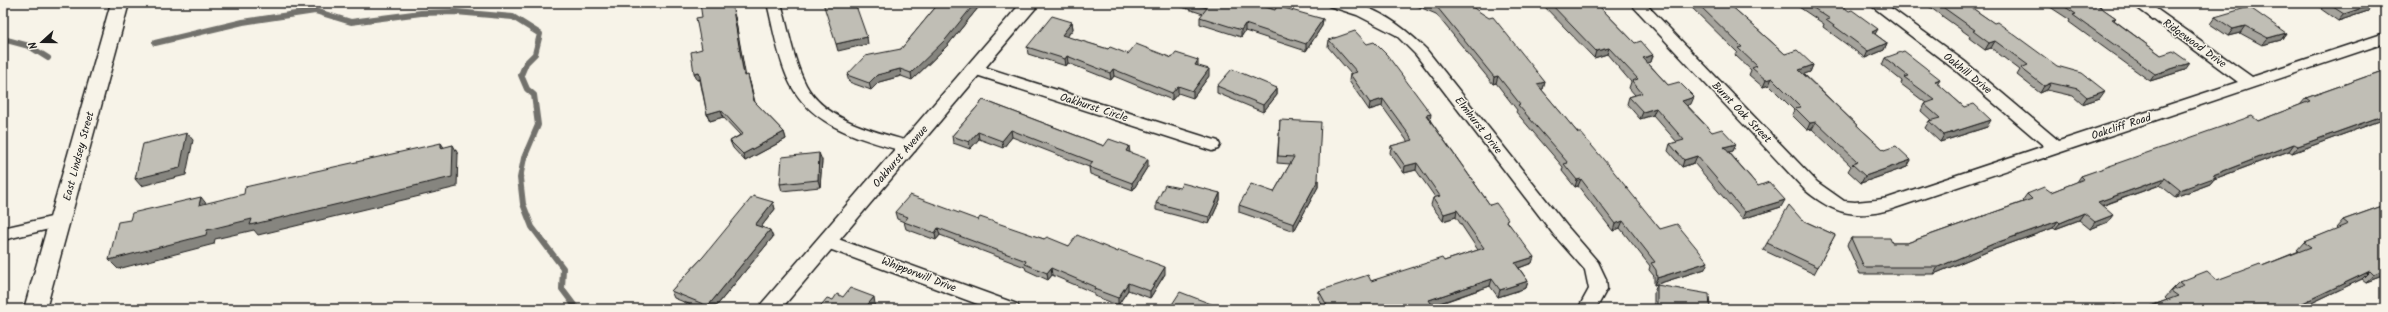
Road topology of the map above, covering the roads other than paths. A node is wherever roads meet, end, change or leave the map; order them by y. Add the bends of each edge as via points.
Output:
1 (120, 3) edge
2 (774, 3) edge
3 (1031, 3) edge
4 (1334, 3) edge
5 (1637, 3) edge
6 (1875, 3) edge
7 (2138, 3) edge
8 (2385, 38) edge
9 (975, 69) junction
10 (2251, 84) junction
11 (1212, 145) dead end
12 (909, 147) junction
13 (2056, 148) junction
14 (1855, 210) joint
15 (60, 221) junction
16 (3, 234) edge
17 (827, 241) junction
18 (35, 309) edge
19 (768, 309) edge
20 (1011, 309) edge
21 (1587, 309) edge

1 - 15 street, East Lindsey Street
2 - 12 street via 794,73 805,96 831,118 878,138
3 - 9 street, Oakhurst Avenue
4 - 21 street, Elmhurst Drive via 1386,23 1401,32 1421,52 1560,230 1592,266 1598,289
5 - 14 street, Burnt Oak Street via 1811,186 1830,202
6 - 13 street, Oakhill Drive via 1959,65
7 - 10 street, Ridgewood Drive
8 - 10 street, Oakcliff Road
9 - 11 street, Oakhurst Circle
9 - 12 street, Oakhurst Avenue
10 - 13 street, Oakcliff Road
12 - 17 street, Oakhurst Avenue
13 - 14 street, Oakcliff Road via 1889,204
15 - 16 street
15 - 18 street, East Lindsey Street
17 - 19 street, Oakhurst Avenue
17 - 20 street, Whipporwill Drive

